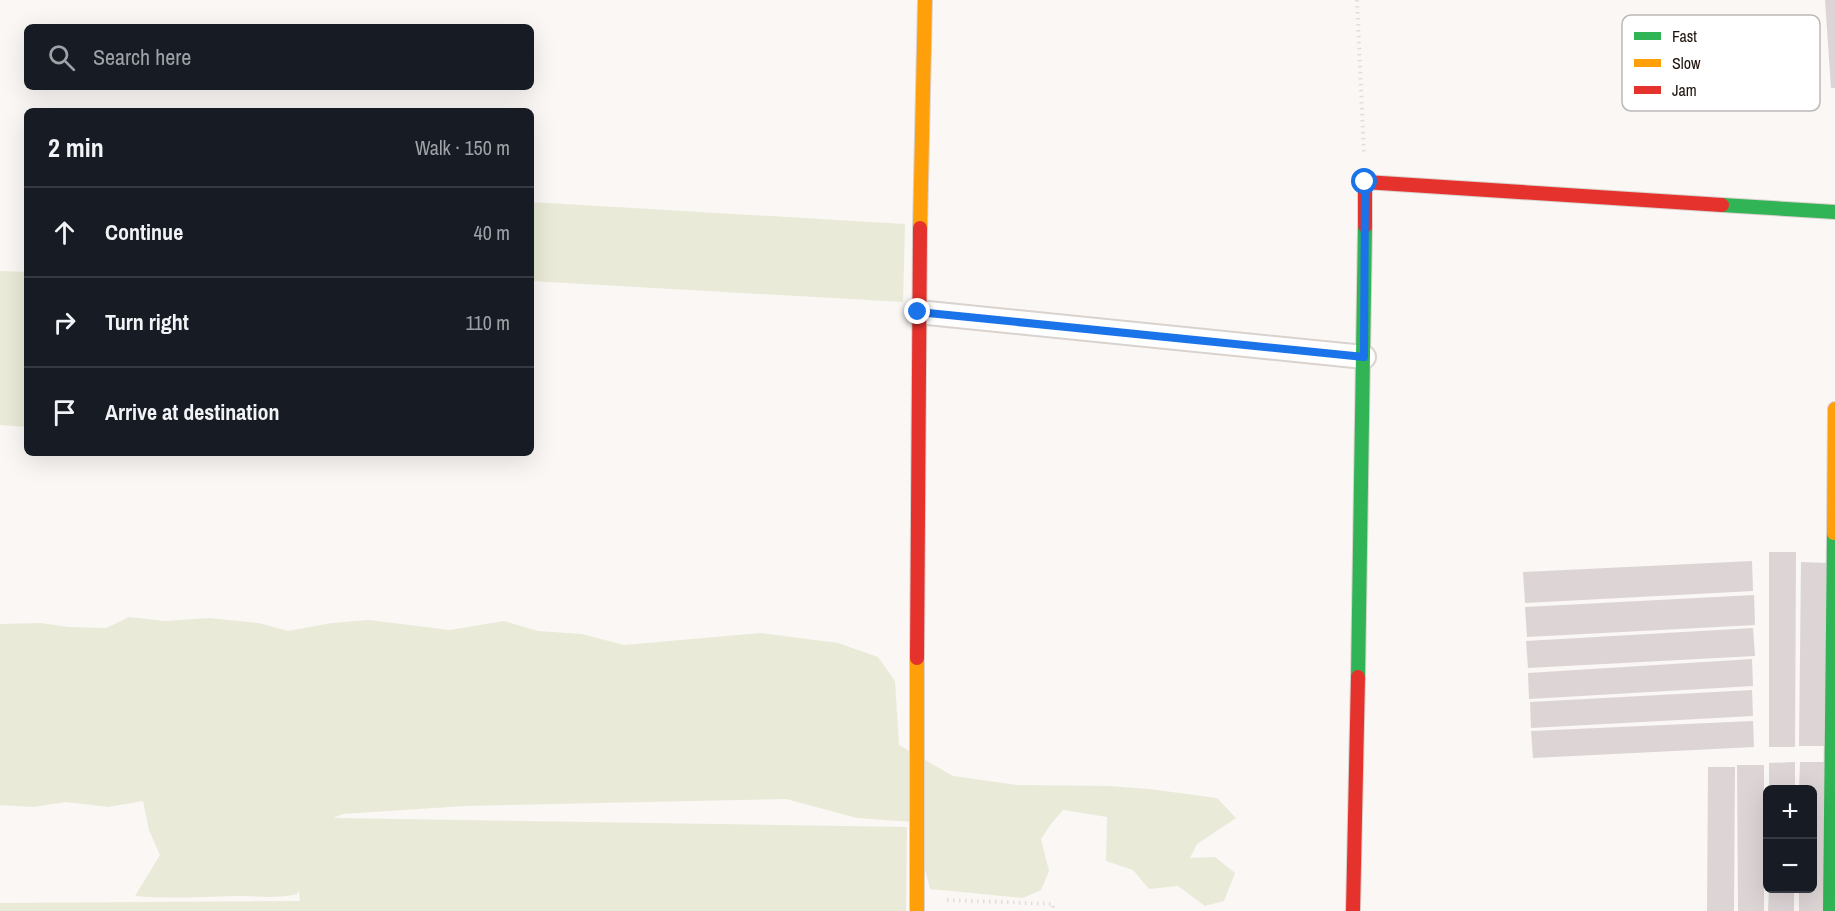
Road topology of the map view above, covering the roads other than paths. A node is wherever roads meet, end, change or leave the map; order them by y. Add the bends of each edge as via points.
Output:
1 (924, 0) edge
2 (1835, 212) edge
3 (918, 312) junction
4 (1364, 357) junction
5 (1835, 409) edge
6 (917, 905) edge
7 (1353, 911) edge
8 (1830, 911) edge

1 - 3 street
2 - 4 street via 1365,182
3 - 4 street
3 - 6 street
4 - 7 street
5 - 8 street

